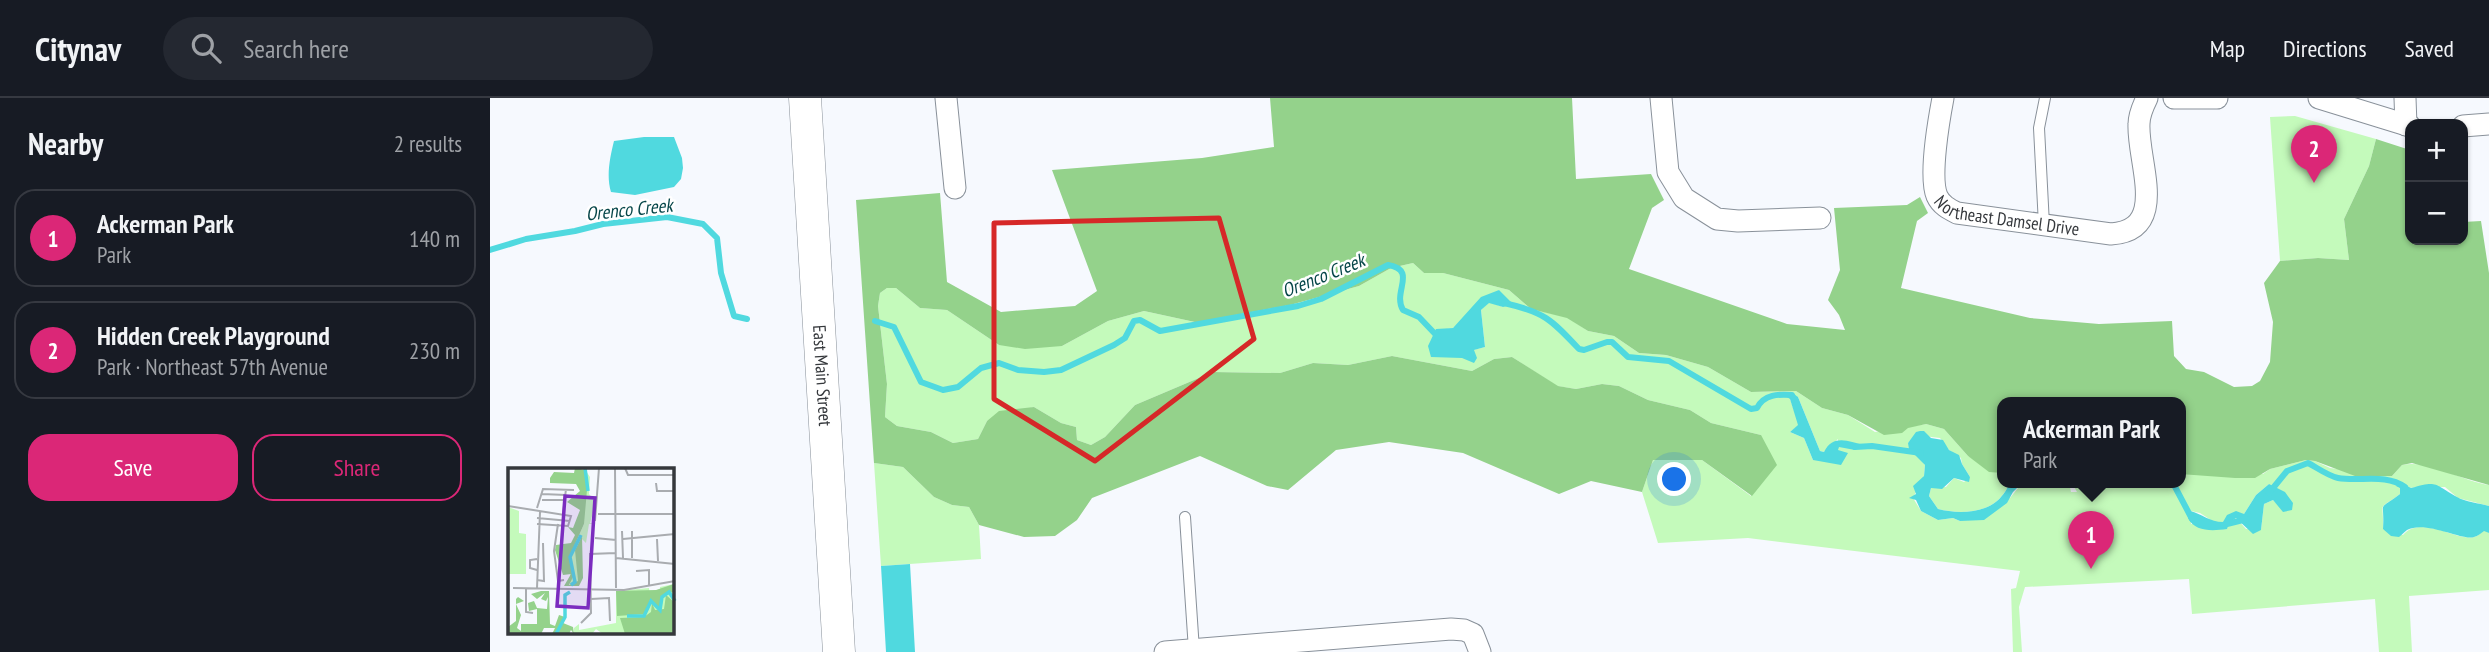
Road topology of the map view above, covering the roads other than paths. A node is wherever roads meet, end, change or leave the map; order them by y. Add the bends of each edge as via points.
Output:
1 (805, 98) edge
2 (946, 98) edge
3 (1661, 98) edge
4 (1943, 98) edge
5 (2045, 98) edge
6 (2147, 98) edge
7 (2174, 98) edge
8 (2217, 98) edge
9 (2319, 98) edge
10 (2405, 98) edge
11 (2407, 119) edge
12 (2405, 124) edge
13 (2489, 124) edge
14 (2468, 126) edge
15 (955, 188) dead end
16 (1820, 218) dead end
17 (2044, 225) junction
18 (1185, 517) dead end
19 (1477, 643) edge
20 (1194, 650) junction
21 (1231, 650) edge
22 (839, 652) edge
23 (1165, 652) edge

1 - 22 main road, East Main Street
2 - 15 street
3 - 16 street via 1668,172 1684,198 1717,219
4 - 17 street, Northeast Damsel Drive via 1934,184 1937,197 1957,213
5 - 17 lane via 2039,128
6 - 17 street, Northeast Damsel Drive via 2139,124 2146,203 2136,228 2111,234
7 - 8 street
9 - 12 street
10 - 11 street
13 - 14 street
18 - 20 lane
19 - 21 street via 1464,630 1451,629
20 - 21 street
20 - 23 street

